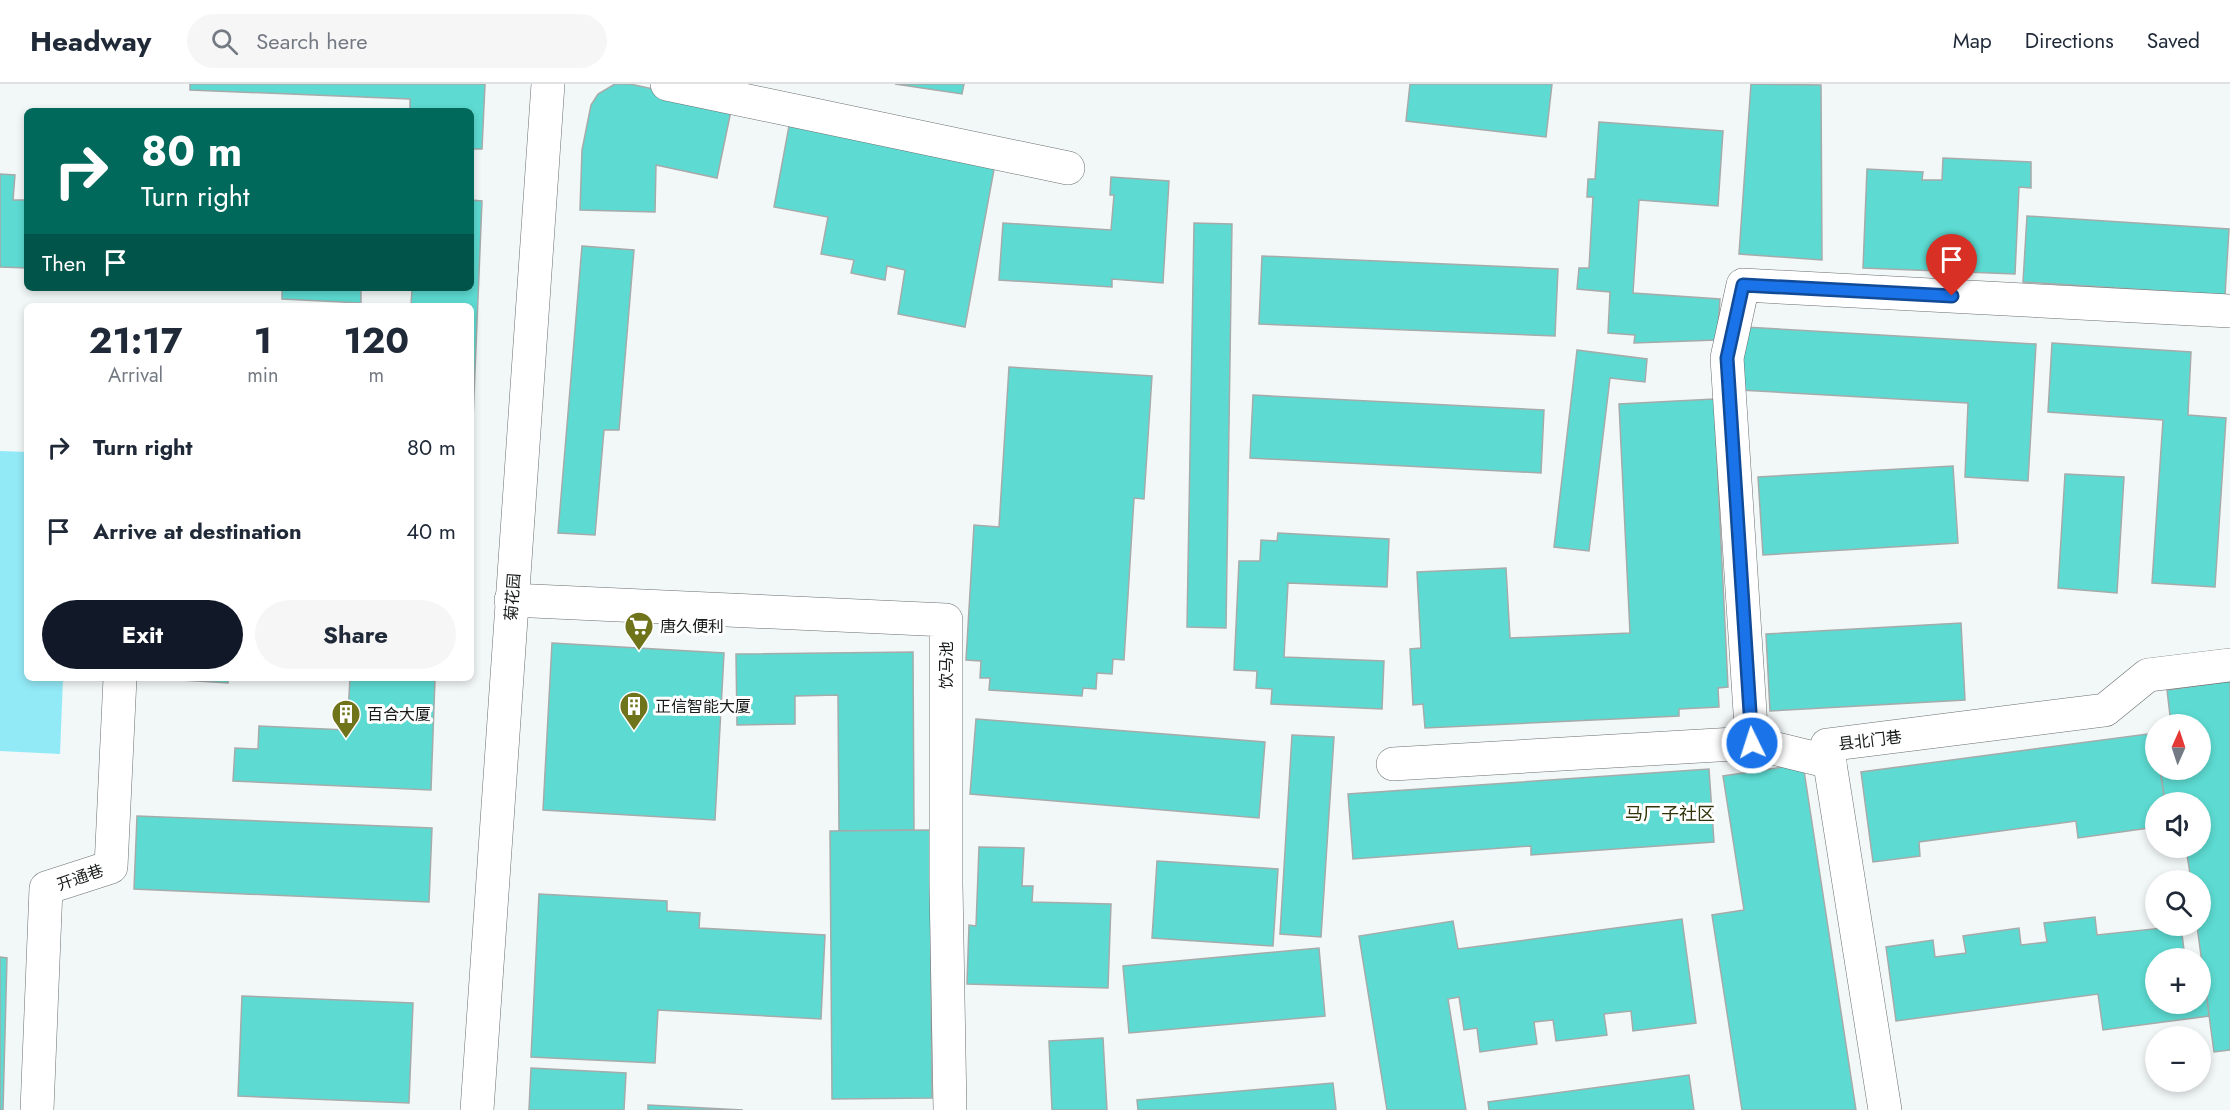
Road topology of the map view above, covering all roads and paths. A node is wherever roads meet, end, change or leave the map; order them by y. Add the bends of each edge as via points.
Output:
1 (548, 84) edge
2 (667, 84) edge
3 (1068, 168) dead end
4 (2230, 311) edge
5 (511, 600) junction
6 (2230, 665) edge
7 (120, 681) edge
8 (1752, 743) junction
9 (1830, 762) junction
10 (1393, 764) dead end
11 (37, 1110) edge
12 (477, 1110) edge
13 (950, 1110) edge
14 (1886, 1110) edge

1 - 5 street, 菊花园
2 - 3 street
4 - 8 street via 1743,285 1727,358
5 - 12 street, 菊花园
5 - 13 street, 饮马池 via 946,620
6 - 9 street, 县北门巷 via 2148,675 2105,710 1827,746
7 - 11 street, 开通巷 via 111,867 46,888
8 - 9 street
8 - 10 street
9 - 14 street, 县北门巷

